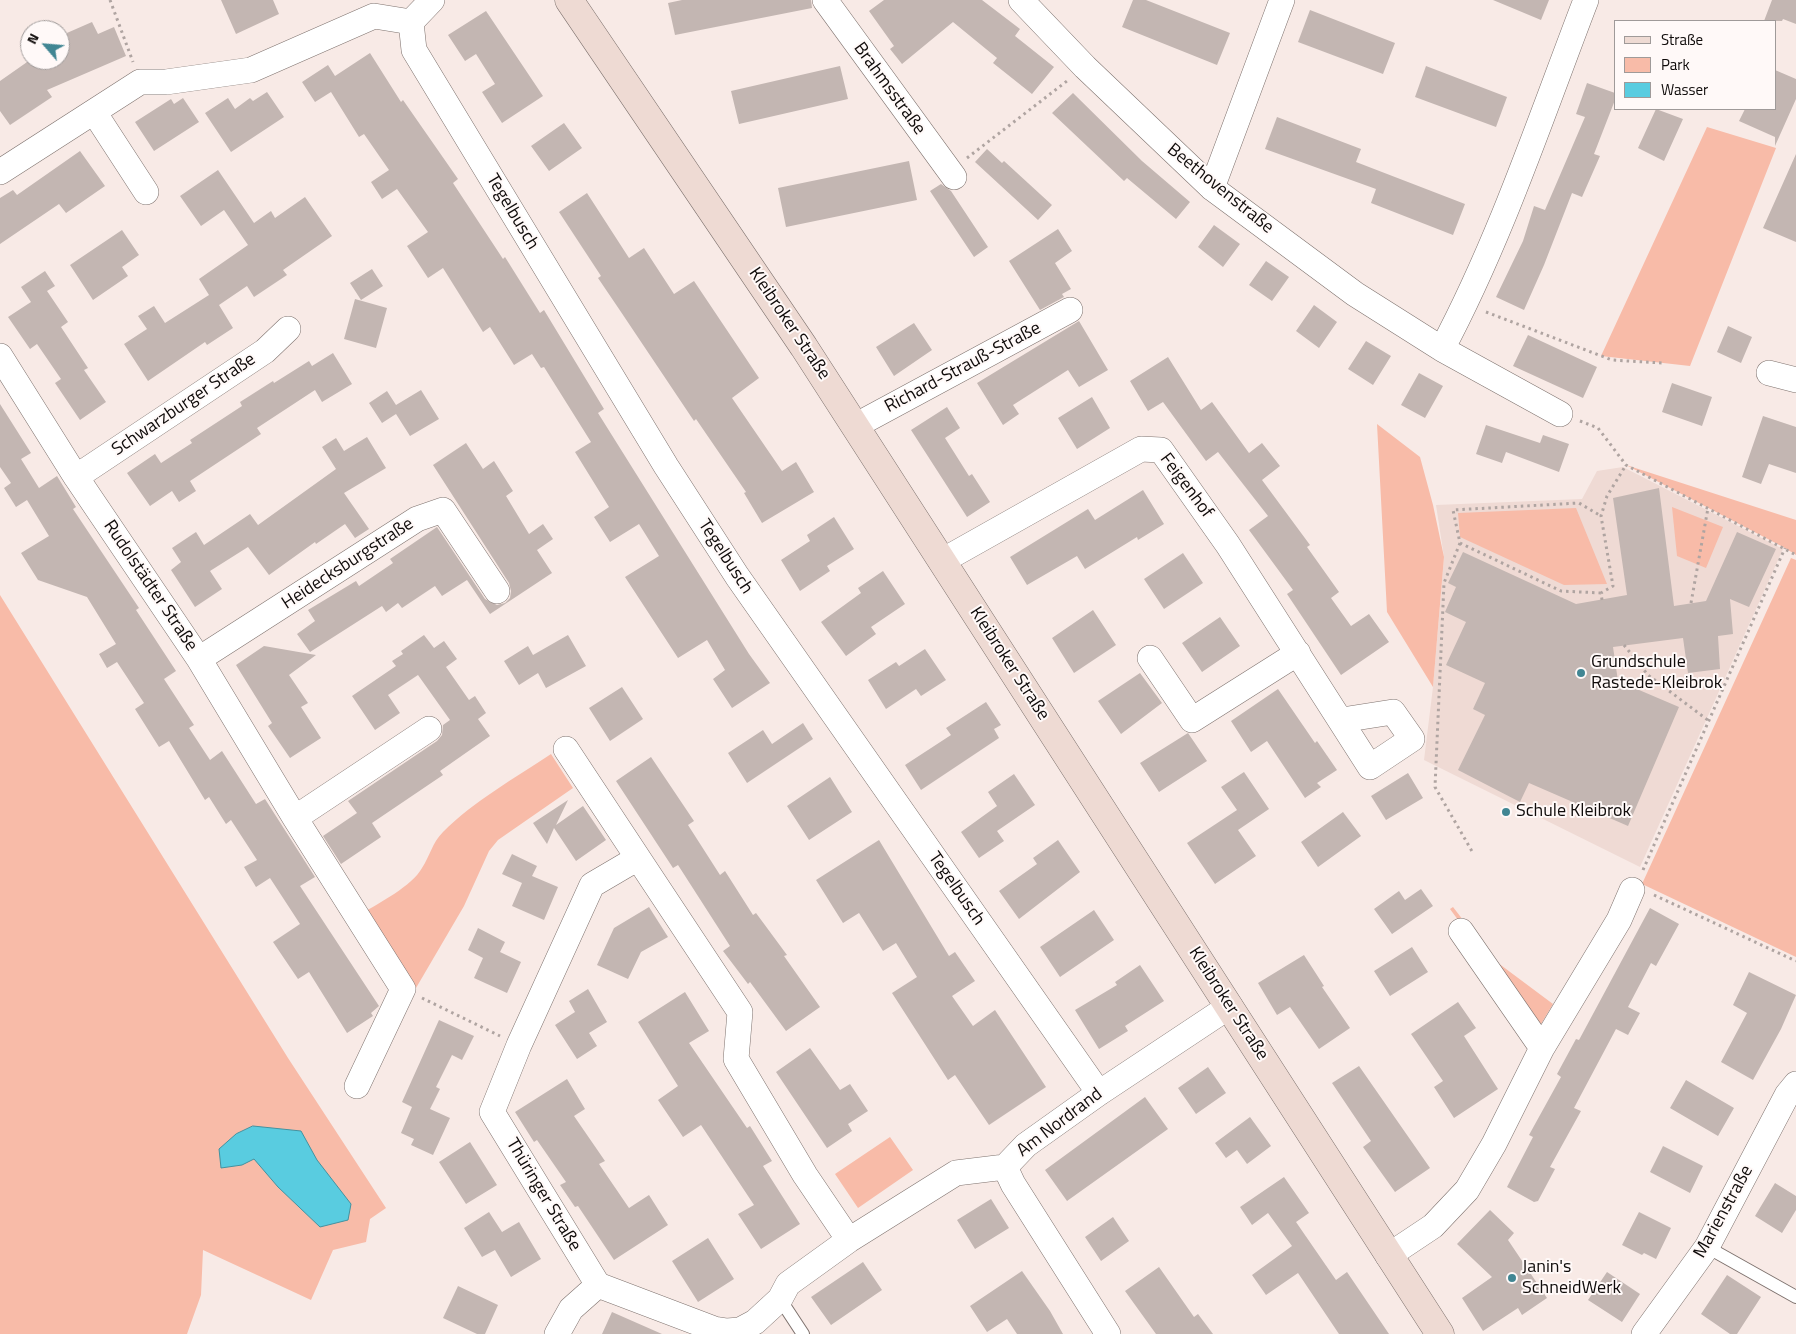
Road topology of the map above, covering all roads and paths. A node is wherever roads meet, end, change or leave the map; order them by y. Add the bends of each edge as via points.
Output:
1 (110, 0) edge
2 (432, 0) edge
3 (569, 0) edge
4 (825, 0) edge
5 (1021, 0) edge
6 (1282, 0) edge
7 (1586, 0) edge
8 (411, 22) junction
9 (1085, 67) junction
10 (140, 82) junction
11 (94, 112) junction
12 (0, 172) edge
13 (952, 174) joint
14 (1212, 188) junction
15 (146, 192) dead end
16 (1466, 304) junction
17 (1070, 310) dead end
18 (288, 329) dead end
19 (1442, 349) junction
20 (0, 356) edge
21 (1662, 363) dead end
22 (1770, 373) dead end
23 (1796, 380) edge
24 (1560, 414) joint
25 (855, 426) junction
26 (1626, 465) junction
27 (76, 477) junction
28 (1708, 508) junction
29 (1601, 516) junction
30 (1460, 543) junction
31 (1785, 548) junction
32 (1796, 555) edge
33 (942, 561) junction
34 (497, 591) dead end
35 (1601, 593) junction
36 (1602, 600) dead end
37 (1691, 603) dead end
38 (1624, 645) dead end
39 (1298, 653) junction
40 (1150, 658) dead end
41 (199, 659) junction
42 (1342, 720) dead end
43 (1709, 721) junction
44 (429, 729) dead end
45 (566, 749) dead end
46 (295, 818) junction
47 (1473, 853) dead end
48 (638, 858) junction
49 (1634, 888) junction
50 (1461, 931) dead end
51 (1796, 961) edge
52 (403, 989) junction
53 (1230, 1006) junction
54 (519, 1045) junction
55 (1542, 1048) junction
56 (1796, 1084) edge
57 (357, 1086) dead end
58 (1098, 1093) junction
59 (1005, 1166) junction
60 (848, 1240) junction
61 (1707, 1247) junction
62 (1388, 1256) junction
63 (598, 1285) junction
64 (1796, 1297) edge
65 (780, 1299) junction
66 (557, 1334) edge
67 (804, 1334) edge
68 (1108, 1334) edge
69 (1440, 1334) edge
70 (1644, 1334) edge

1 - 10 path
2 - 8 street
3 - 25 street, Kleibroker Straße
4 - 13 street, Brahmsstraße
5 - 9 street, Beethovenstraße
6 - 14 street
7 - 16 street
8 - 10 street via 374,16 251,70 166,82
8 - 58 street, Tegelbusch via 414,50 666,466 737,576
9 - 13 path
9 - 14 street, Beethovenstraße
10 - 11 street
11 - 12 street
11 - 15 street
14 - 19 street, Beethovenstraße via 1355,294
16 - 19 street
16 - 21 path via 1612,360
17 - 25 street, Richard-Strauß-Straße
18 - 27 street, Schwarzburger Straße via 265,351
19 - 24 street, Beethovenstraße
20 - 27 street, Rudolstädter Straße
22 - 23 street
24 - 26 path via 1598,428
25 - 33 street, Kleibroker Straße
26 - 28 path
26 - 29 path via 1607,496
27 - 41 street, Rudolstädter Straße
28 - 31 path
28 - 37 path
29 - 30 path via 1579,503 1453,510
29 - 35 path via 1614,586
30 - 35 path via 1560,591
30 - 47 path via 1444,584 1435,788
31 - 32 path
31 - 43 path
33 - 39 street, Feigenhof via 1141,449 1161,450 1190,488
33 - 53 street, Kleibroker Straße
34 - 41 street, Heidecksburgstraße via 443,510 417,519
35 - 36 path
38 - 43 path via 1648,675
39 - 40 street via 1192,720
39 - 42 street, Feigenhof
41 - 46 street, Rudolstädter Straße
43 - 49 path
44 - 46 street
45 - 48 street
46 - 52 street, Rudolstädter Straße
48 - 54 street, Thüringer Straße via 592,885
48 - 60 street via 740,1012 736,1059
49 - 51 path
49 - 55 street via 1619,920
50 - 55 street
52 - 54 path
52 - 57 street
53 - 58 street, Am Nordrand
53 - 62 street, Kleibroker Straße
54 - 63 street, Thüringer Straße via 492,1112
55 - 62 street via 1467,1190 1433,1226
56 - 61 street, Marienstraße via 1787,1095
58 - 59 street, Am Nordrand via 1026,1145
59 - 60 street via 956,1173
59 - 68 street, Am Nordrand via 1013,1184
60 - 65 street via 788,1284
61 - 64 lane
61 - 70 street, Marienstraße
62 - 69 street, Kleibroker Straße
63 - 65 street via 727,1331 740,1330 755,1322
63 - 66 street via 571,1309
65 - 67 lane

